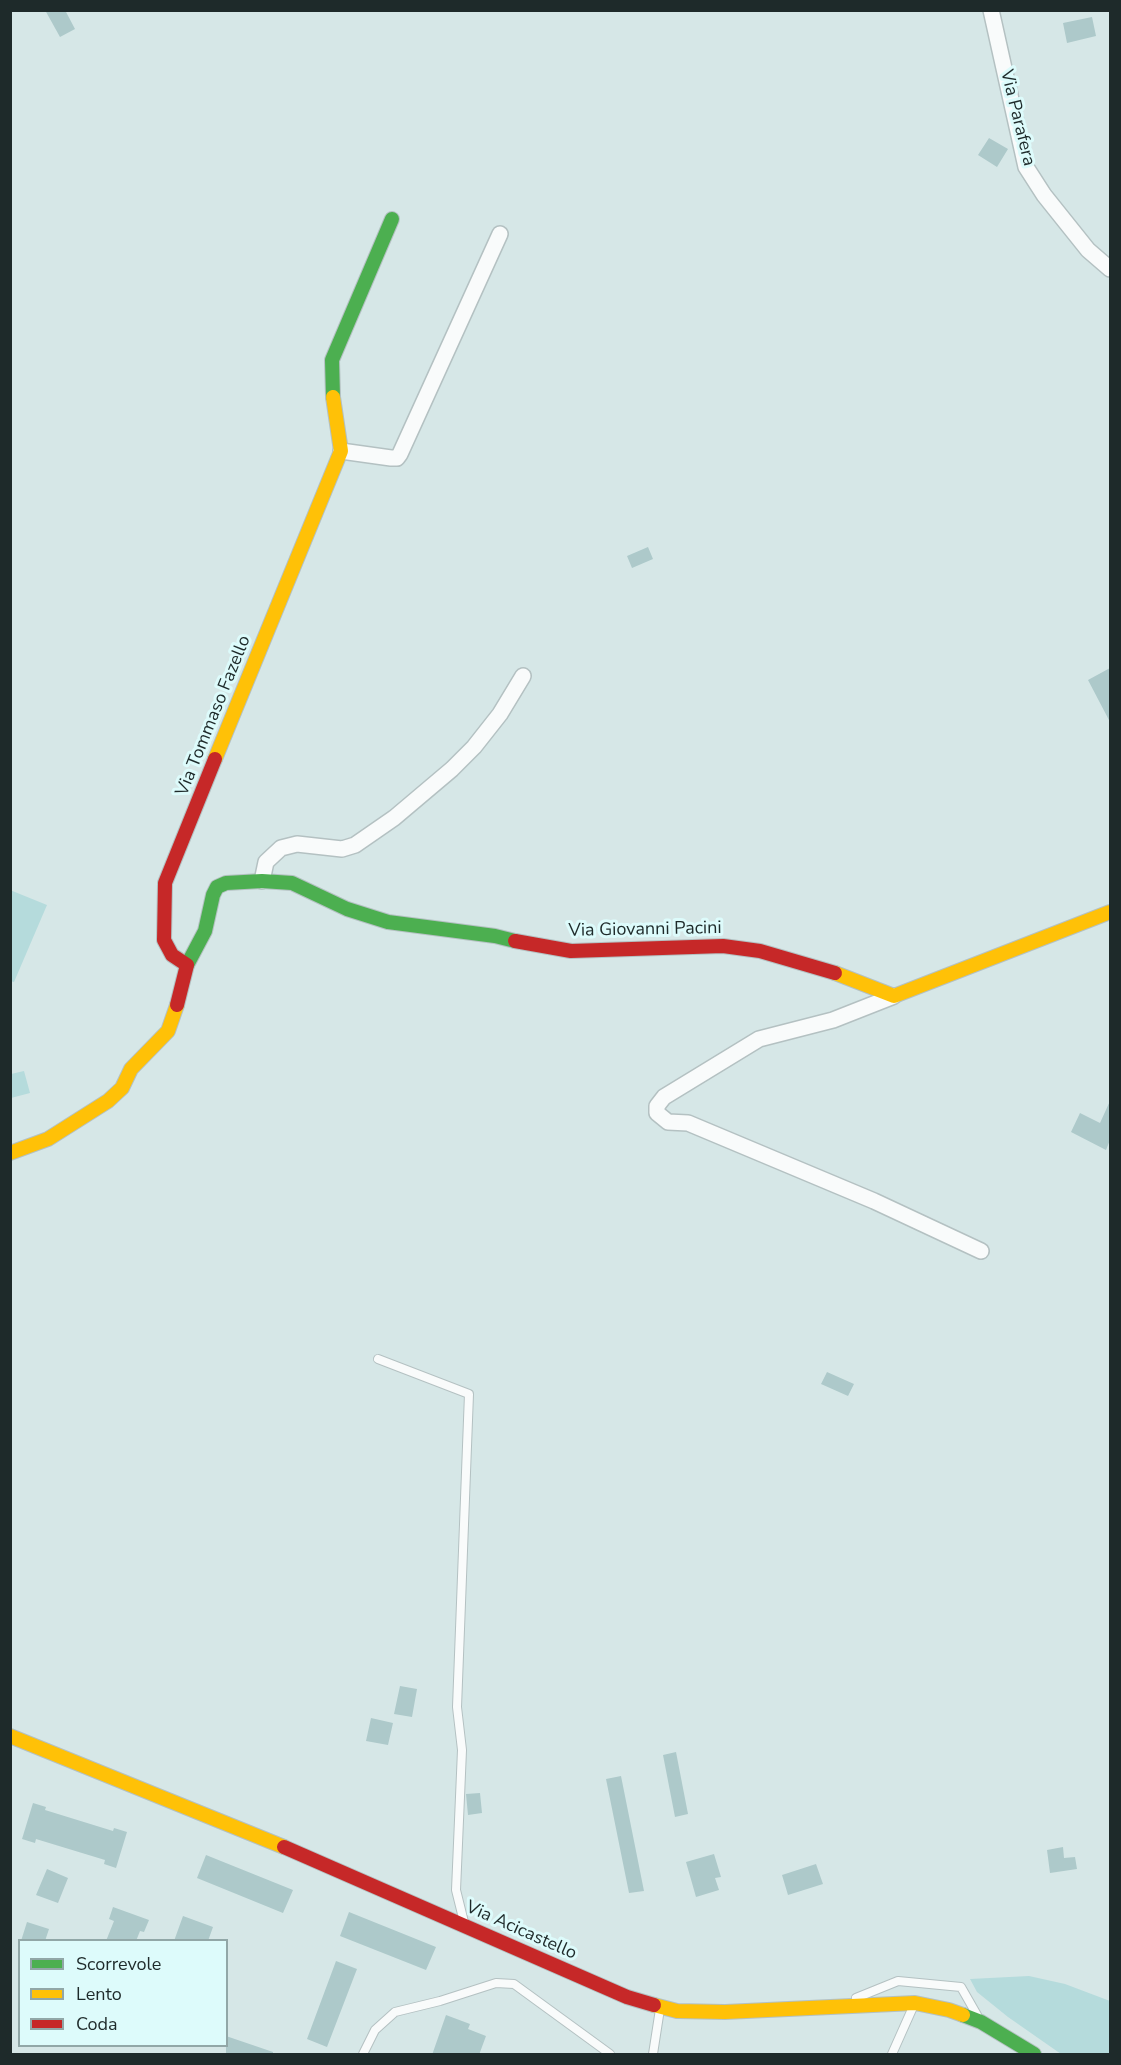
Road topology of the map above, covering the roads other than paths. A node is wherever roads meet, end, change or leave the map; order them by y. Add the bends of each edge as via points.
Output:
1 (991, 10) edge
2 (392, 219) dead end
3 (500, 234) dead end
4 (1110, 269) edge
5 (341, 452) junction
6 (523, 676) dead end
7 (262, 881) junction
8 (1110, 912) edge
9 (187, 965) junction
10 (894, 996) junction
11 (10, 1153) edge
12 (981, 1251) dead end
13 (378, 1359) dead end
14 (10, 1736) edge
15 (465, 1926) junction
16 (915, 2003) junction
17 (661, 2006) junction
18 (834, 2006) junction
19 (981, 2022) junction
20 (363, 2055) edge
21 (610, 2055) edge
22 (653, 2055) edge
23 (892, 2055) edge
24 (1034, 2055) edge

1 - 4 street, Via Parafera via 1026,168 1088,250
2 - 5 street via 332,360
3 - 5 street via 400,454 391,458
5 - 9 street, Via Tommaso Fazello via 165,883 164,940 172,955
6 - 7 street via 474,747 394,818 355,845 342,849 297,843 281,848 266,862
7 - 9 street, Via Giovanni Pacini via 217,887 205,931
7 - 10 street, Via Giovanni Pacini via 292,883 347,909 388,922 571,951 723,946 760,951 799,960
8 - 10 street
9 - 11 street via 168,1031 131,1069 122,1088 48,1139
10 - 12 street via 833,1020 759,1039 664,1097 657,1113 668,1122 688,1123 874,1201
13 - 15 lane via 469,1394 457,1707 462,1750 456,1890
14 - 15 street, Via Acicastello via 243,1829
15 - 17 street, Via Acicastello via 627,1997
16 - 18 street, Via Acicastello
16 - 19 street, Via Acicastello
16 - 23 lane
17 - 18 street, Via Acicastello via 677,2011 724,2012
17 - 22 lane
18 - 19 lane via 898,1981 961,1987
19 - 24 street, Via Acicastello
20 - 21 lane via 375,2030 395,2012 496,1983 514,1984

